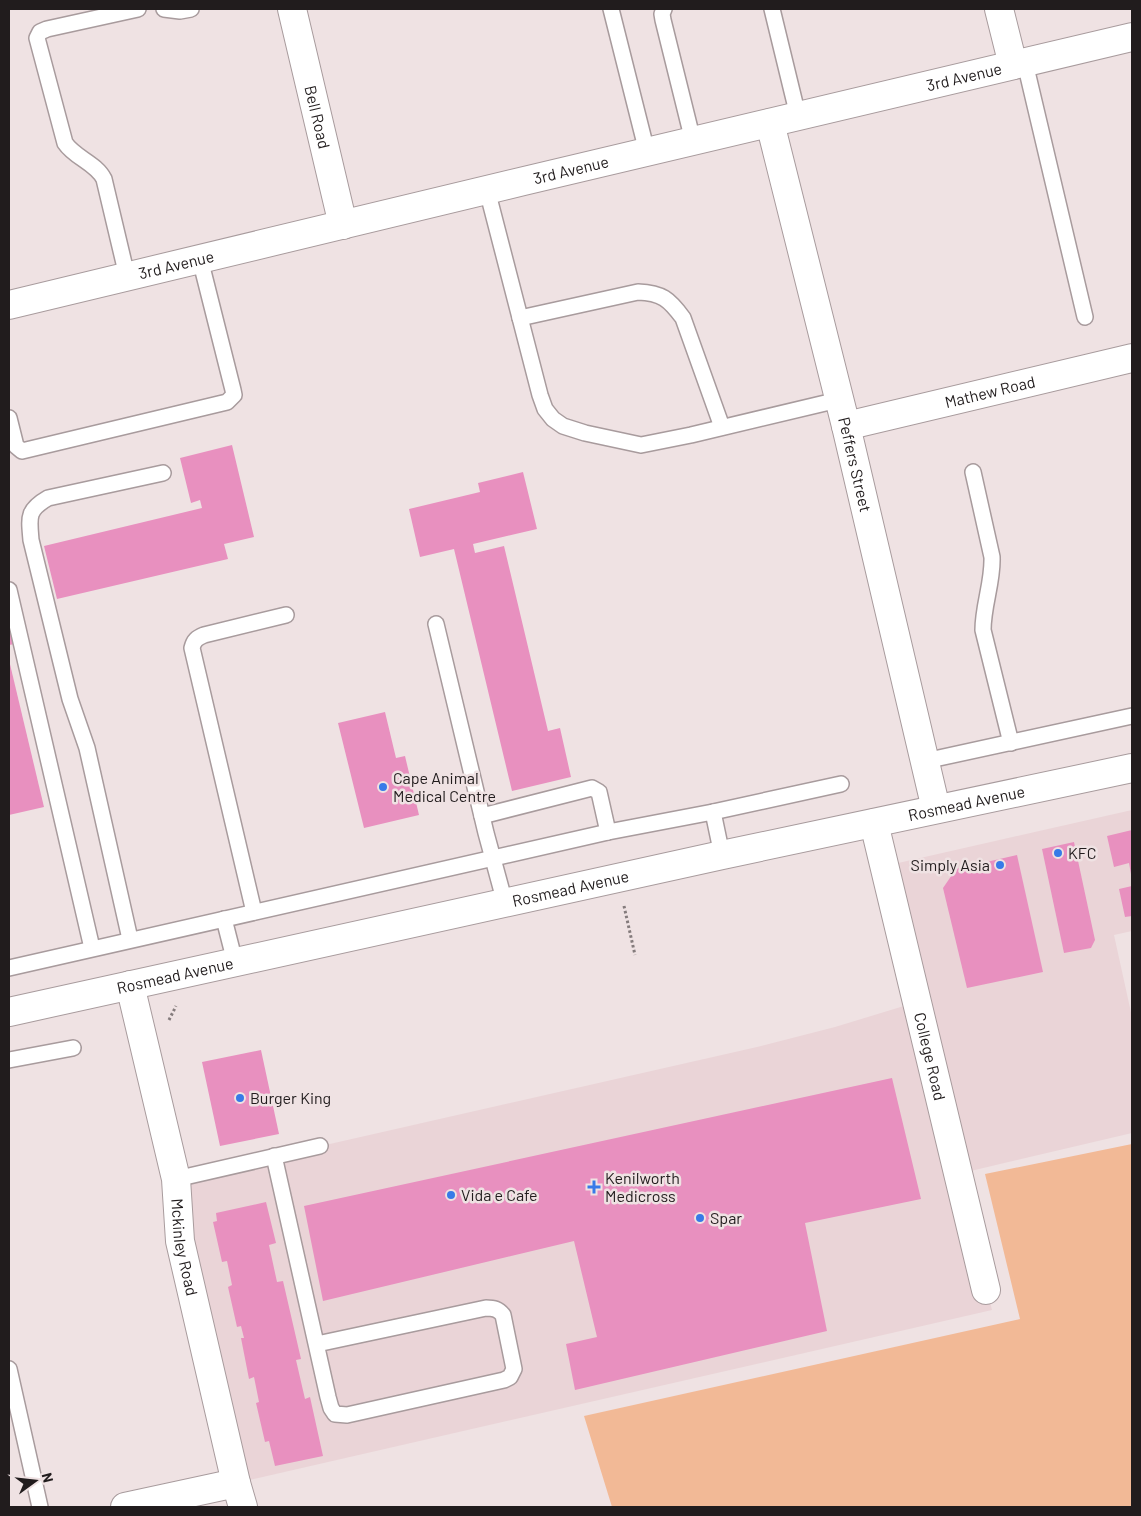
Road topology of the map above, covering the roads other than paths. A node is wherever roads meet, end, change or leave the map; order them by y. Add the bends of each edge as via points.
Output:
1 (138, 9) edge
2 (164, 9) edge
3 (191, 9) edge
4 (292, 9) edge
5 (611, 9) edge
6 (664, 9) edge
7 (772, 9) edge
8 (999, 9) edge
9 (1132, 37) edge
10 (1019, 64) junction
11 (798, 116) junction
12 (770, 123) junction
13 (693, 141) junction
14 (647, 152) junction
15 (487, 190) junction
16 (344, 225) junction
17 (200, 259) junction
18 (127, 276) junction
19 (9, 305) edge
20 (1085, 317) dead end
21 (520, 318) junction
22 (1132, 358) edge
23 (838, 400) junction
24 (9, 418) edge
25 (846, 426) junction
26 (722, 427) junction
27 (973, 472) dead end
28 (163, 473) dead end
29 (9, 590) edge
30 (286, 615) dead end
31 (436, 624) dead end
32 (1132, 716) edge
33 (1010, 743) junction
34 (925, 762) junction
35 (1132, 768) edge
36 (841, 784) dead end
37 (936, 809) junction
38 (713, 812) junction
39 (482, 816) junction
40 (874, 823) junction
41 (608, 832) junction
42 (722, 855) junction
43 (494, 859) junction
44 (505, 903) junction
45 (254, 912) junction
46 (224, 919) junction
47 (130, 939) junction
48 (92, 948) junction
49 (235, 962) junction
50 (9, 968) edge
51 (130, 985) junction
52 (9, 1012) edge
53 (73, 1048) dead end
54 (9, 1060) edge
55 (320, 1146) dead end
56 (274, 1156) junction
57 (176, 1178) junction
58 (986, 1290) dead end
59 (316, 1344) junction
60 (9, 1368) edge
61 (240, 1495) edge
62 (40, 1507) edge
63 (124, 1507) edge

1 - 18 lane via 47,29 37,38 65,143 104,179
2 - 3 lane
4 - 16 street, Bell Road
5 - 14 lane
6 - 13 lane via 663,20
7 - 11 lane
8 - 10 street
9 - 10 street, 3rd Avenue
10 - 11 street, 3rd Avenue
10 - 20 lane
11 - 12 street, 3rd Avenue
12 - 13 street, 3rd Avenue
12 - 23 street, Peffers Street
13 - 14 street, 3rd Avenue
14 - 15 street, 3rd Avenue
15 - 16 street, 3rd Avenue
15 - 21 lane
16 - 17 street, 3rd Avenue
17 - 18 street, 3rd Avenue
17 - 24 lane via 233,390 231,399 22,451 16,446
18 - 19 street, 3rd Avenue
21 - 26 lane via 545,408 563,426 641,445
21 - 26 lane via 638,292 664,296 683,318
22 - 25 street, Mathew Road
23 - 25 street, Peffers Street
23 - 26 lane
25 - 34 street, Peffers Street
27 - 33 lane via 992,557 983,630
28 - 47 lane via 48,498 37,504 29,520 31,540 70,699 86,748
29 - 48 lane
30 - 45 lane via 198,637 192,648
31 - 39 lane
32 - 33 lane
33 - 34 lane
34 - 37 street, Peffers Street
35 - 37 street, Rosmead Avenue
36 - 38 lane
37 - 40 street, Rosmead Avenue
38 - 41 lane
38 - 42 lane
39 - 41 lane via 592,788 599,792
39 - 43 lane
40 - 42 street, Rosmead Avenue
40 - 58 street, College Road
41 - 43 lane
42 - 44 street, Rosmead Avenue
43 - 44 lane
43 - 45 lane
44 - 49 street, Rosmead Avenue
45 - 46 lane
46 - 47 lane
46 - 49 lane
47 - 48 lane
48 - 50 lane
49 - 51 street, Rosmead Avenue
51 - 52 street, Rosmead Avenue
51 - 57 street, Mckinley Road
53 - 54 lane
55 - 56 lane
56 - 57 lane
56 - 59 lane
57 - 61 street, Mckinley Road via 180,1241
59 - 59 lane via 494,1308 503,1315 514,1369 504,1380 347,1415 335,1414
60 - 62 lane
61 - 63 street

